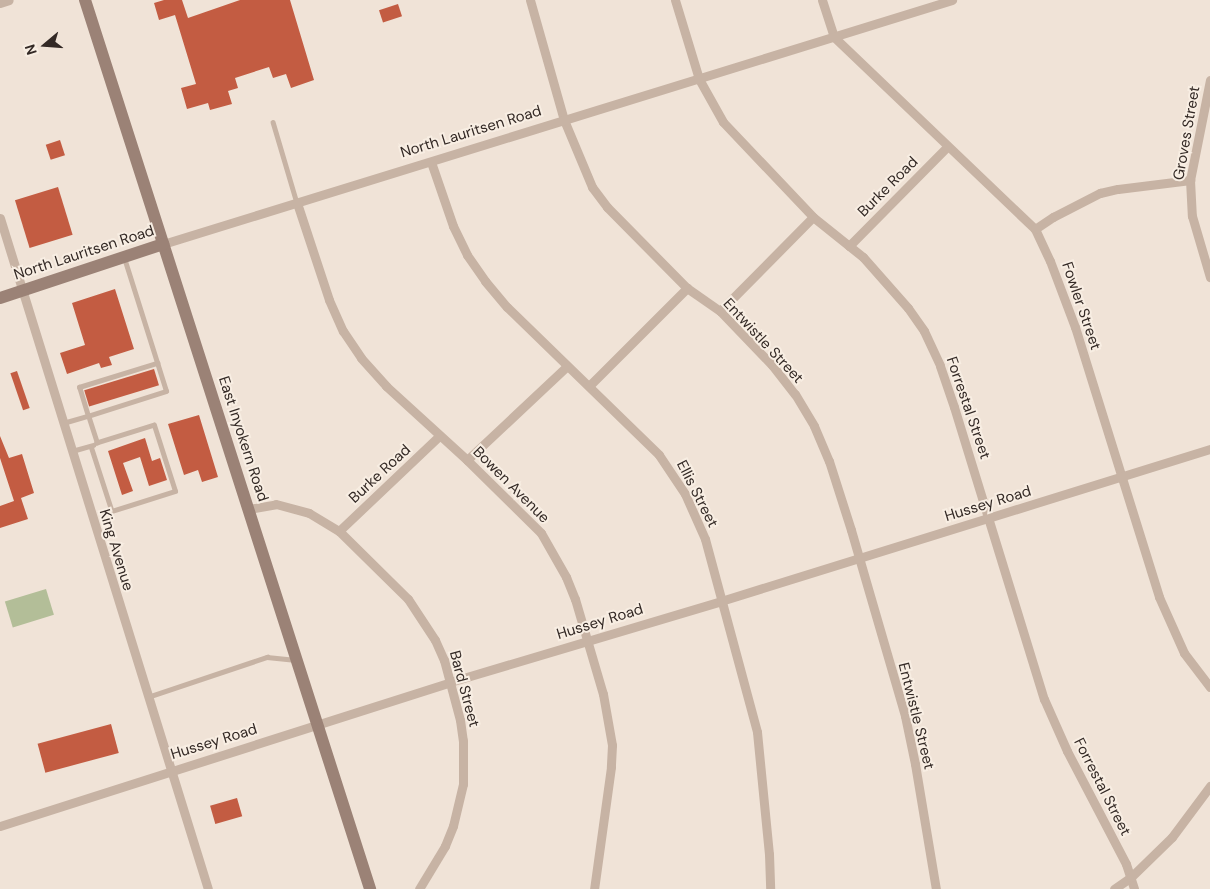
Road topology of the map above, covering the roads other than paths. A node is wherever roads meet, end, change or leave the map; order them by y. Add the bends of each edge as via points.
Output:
1 (9, 0) edge
2 (85, 0) edge
3 (530, 0) edge
4 (675, 0) edge
5 (822, 0) edge
6 (952, 0) edge
7 (0, 3) edge
8 (834, 37) junction
9 (699, 79) junction
10 (1210, 80) edge
11 (564, 120) junction
12 (273, 122) dead end
13 (947, 147) junction
14 (431, 162) junction
15 (1190, 180) junction
16 (297, 203) junction
17 (813, 217) junction
18 (0, 218) edge
19 (1035, 229) junction
20 (163, 244) junction
21 (849, 246) junction
22 (124, 257) junction
23 (1210, 277) edge
24 (687, 288) junction
25 (22, 291) junction
26 (0, 298) edge
27 (720, 311) junction
28 (157, 362) junction
29 (567, 366) junction
30 (589, 386) junction
31 (88, 416) junction
32 (63, 423) junction
33 (439, 436) junction
34 (97, 444) junction
35 (91, 446) junction
36 (1210, 449) edge
37 (72, 452) junction
38 (467, 460) junction
39 (1120, 478) junction
40 (249, 509) junction
41 (988, 518) junction
42 (339, 531) junction
43 (860, 558) junction
44 (721, 601) junction
45 (588, 641) junction
46 (297, 660) junction
47 (450, 682) junction
48 (1210, 687) edge
49 (148, 697) junction
50 (318, 725) junction
51 (170, 770) junction
52 (1210, 786) edge
53 (0, 826) edge
54 (1131, 877) junction
55 (208, 889) edge
56 (370, 889) edge
57 (419, 889) edge
58 (594, 889) edge
59 (770, 889) edge
60 (936, 889) edge
61 (1114, 889) edge
62 (1134, 889) edge

1 - 7 street
2 - 20 street, East Inyokern Road
3 - 11 street, Entwistle Street
4 - 9 street, Forrestal Street
5 - 8 street, Fowler Street
6 - 8 street, North Lauritsen Road
8 - 9 street, North Lauritsen Road
8 - 13 street, Fowler Street
9 - 11 street, North Lauritsen Road
9 - 17 street, Forrestal Street via 711,104 736,138
10 - 15 street, Groves Street
11 - 14 street, North Lauritsen Road
11 - 24 street, Entwistle Street via 592,187 607,207
12 - 16 lane
13 - 19 street, Fowler Street
13 - 21 street, Burke Road
14 - 16 street, North Lauritsen Road
14 - 29 street, Ellis Street via 466,255 507,307
15 - 19 street via 1100,193
15 - 23 street, Groves Street via 1192,216
16 - 20 street, North Lauritsen Road
16 - 33 street, Bowen Avenue via 328,300 343,331 386,386
17 - 21 street, Forrestal Street
17 - 27 street
18 - 25 street, King Avenue
19 - 39 street, Fowler Street via 1075,327
20 - 22 street, North Lauritsen Road
20 - 40 street, East Inyokern Road
21 - 41 street, Forrestal Street via 908,308 924,331 940,366
22 - 25 street, North Lauritsen Road
22 - 28 lane
24 - 27 street, Entwistle Street
24 - 30 street
25 - 26 street, North Lauritsen Road
25 - 32 street, King Avenue
27 - 43 street, Entwistle Street via 772,365 814,426 829,461
28 - 31 lane via 166,391
28 - 31 lane via 79,387
29 - 30 street, Ellis Street
29 - 38 street
30 - 44 street, Ellis Street via 671,469 704,539
31 - 32 lane
31 - 34 lane
32 - 37 street, King Avenue
33 - 38 street, Bowen Avenue
33 - 42 street, Burke Road
34 - 35 lane
34 - 35 lane via 154,426 174,491 112,511
35 - 37 lane
36 - 39 street, Hussey Road
37 - 49 street, King Avenue
38 - 45 street, Bowen Avenue via 541,533 566,577
39 - 41 street, Hussey Road
39 - 48 street, Fowler Street via 1169,622 1184,653
40 - 42 street, Bard Street via 276,504 309,512
40 - 46 street, East Inyokern Road
41 - 43 street, Hussey Road
41 - 54 street, Forrestal Street via 1044,700
42 - 47 street, Bard Street via 408,599 434,640
43 - 44 street, Hussey Road
43 - 60 street, Entwistle Street via 904,716
44 - 45 street, Hussey Road
44 - 59 street, Ellis Street via 757,732
45 - 47 street, Hussey Road
45 - 58 street, Bowen Avenue via 603,694 612,745
46 - 49 lane via 267,657
46 - 50 street, East Inyokern Road
47 - 50 street, Hussey Road
47 - 57 street, Bard Street via 463,741 463,784 445,846
49 - 51 street, King Avenue
50 - 51 street, Hussey Road
50 - 56 street, East Inyokern Road
51 - 53 street, Hussey Road
51 - 55 street, King Avenue
52 - 54 street via 1172,837
54 - 61 street
54 - 62 street, Forrestal Street

